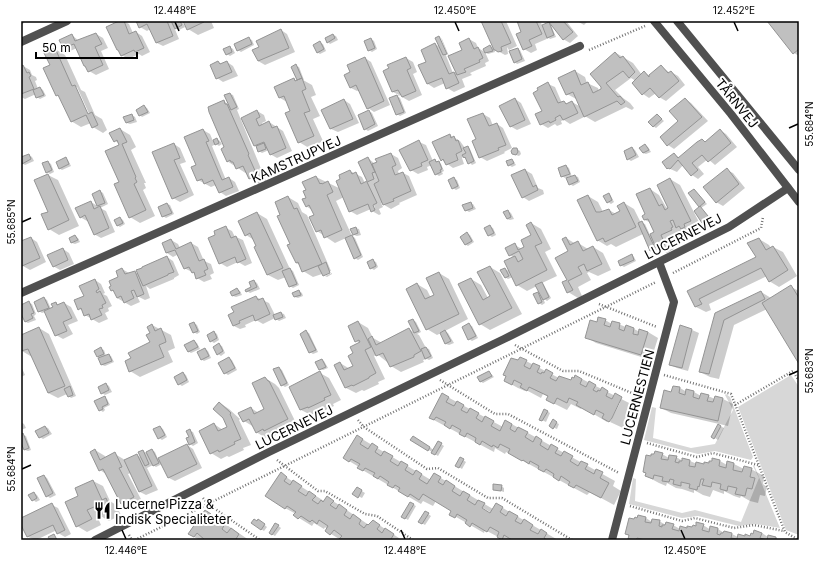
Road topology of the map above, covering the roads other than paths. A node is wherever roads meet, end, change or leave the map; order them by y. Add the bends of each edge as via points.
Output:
1 (67, 21) edge
2 (654, 21) edge
3 (677, 21) edge
4 (21, 42) edge
5 (580, 46) road end
6 (799, 170) edge
7 (788, 188) junction
8 (799, 202) edge
9 (659, 262) junction
10 (21, 293) edge
11 (95, 540) edge
12 (612, 540) edge

1 - 4 street
2 - 7 street, TÅRNVEJ
3 - 6 street, TÅRNVEJ
5 - 10 street, KAMSTRUPVEJ
7 - 8 street, TÅRNVEJ
7 - 9 street, LUCERNEVEJ via 729,227
9 - 11 street, LUCERNEVEJ via 269,452
9 - 12 street, LUCERNESTIEN via 674,302

